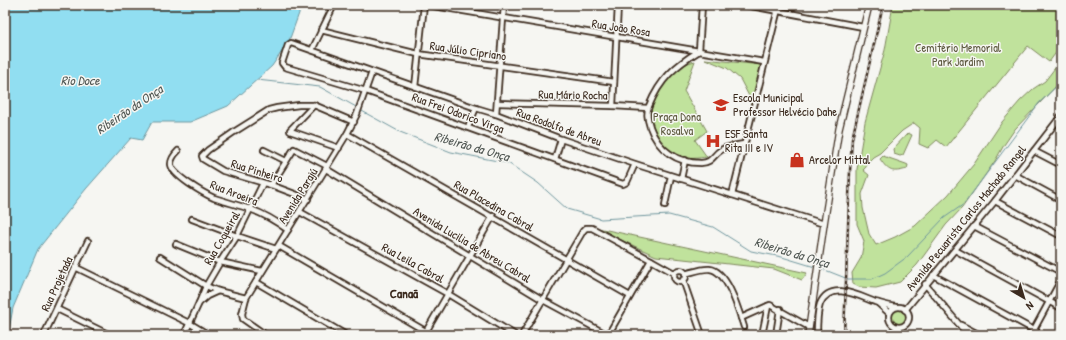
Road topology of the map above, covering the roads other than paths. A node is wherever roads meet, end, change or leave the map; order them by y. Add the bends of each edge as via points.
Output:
1 (334, 5) edge
2 (424, 5) edge
3 (428, 5) edge
4 (504, 5) edge
5 (618, 5) edge
6 (702, 5) edge
7 (746, 5) edge
8 (779, 5) edge
9 (869, 5) edge
10 (778, 10) junction
11 (503, 18) junction
12 (863, 27) junction
13 (321, 30) junction
14 (616, 37) junction
15 (312, 50) junction
16 (699, 51) junction
17 (418, 54) junction
18 (764, 62) junction
19 (283, 65) joint
20 (499, 66) junction
21 (372, 72) junction
22 (614, 82) junction
23 (415, 87) junction
24 (366, 91) junction
25 (497, 103) junction
26 (314, 105) junction
27 (613, 106) junction
28 (476, 108) junction
29 (648, 108) junction
30 (496, 114) junction
31 (1061, 116) edge
32 (354, 122) junction
33 (468, 128) junction
34 (347, 134) junction
35 (561, 139) junction
36 (744, 144) junction
37 (339, 148) junction
38 (264, 150) dead end
39 (178, 151) dead end
40 (1034, 151) junction
41 (555, 159) junction
42 (286, 160) junction
43 (685, 160) junction
44 (635, 164) junction
45 (1061, 165) edge
46 (327, 168) junction
47 (1015, 175) junction
48 (671, 176) junction
49 (681, 179) junction
50 (263, 183) junction
51 (271, 185) junction
52 (732, 195) junction
53 (308, 199) junction
54 (1061, 200) edge
55 (995, 201) junction
56 (665, 205) dead end
57 (250, 209) junction
58 (300, 212) junction
59 (492, 216) junction
60 (192, 219) dead end
61 (824, 224) junction
62 (974, 226) junction
63 (288, 230) junction
64 (237, 236) junction
65 (1061, 236) edge
66 (88, 241) dead end
67 (176, 244) dead end
68 (277, 247) junction
69 (955, 250) junction
70 (470, 255) junction
71 (160, 257) dead end
72 (566, 260) junction
73 (651, 260) junction
74 (220, 262) junction
75 (75, 268) junction
76 (262, 272) junction
77 (1061, 272) edge
78 (674, 273) junction
79 (685, 274) junction
80 (934, 276) junction
81 (683, 280) junction
82 (1061, 280) edge
83 (256, 282) junction
84 (925, 284) junction
85 (206, 286) junction
86 (218, 291) junction
87 (448, 294) junction
88 (630, 296) junction
89 (246, 298) junction
90 (544, 300) junction
91 (876, 302) junction
92 (1049, 302) junction
93 (199, 303) junction
94 (768, 306) junction
95 (896, 307) junction
96 (1061, 308) edge
97 (57, 309) junction
98 (780, 309) junction
99 (905, 310) junction
100 (890, 313) junction
101 (741, 318) junction
102 (189, 323) junction
103 (958, 323) junction
104 (744, 327) dead end
105 (809, 327) junction
106 (897, 327) junction
107 (425, 333) edge
108 (1033, 333) edge
109 (44, 335) edge
110 (110, 335) edge
111 (184, 335) edge
112 (209, 335) edge
113 (266, 335) edge
114 (346, 335) edge
115 (432, 335) edge
116 (515, 335) edge
117 (522, 335) edge
118 (608, 335) edge
119 (702, 335) edge
120 (762, 335) edge
121 (776, 335) edge
122 (808, 335) edge
123 (816, 335) edge
124 (894, 335) edge
125 (968, 335) edge
126 (980, 335) edge
127 (1043, 335) edge

1 - 13 street
2 - 17 street
3 - 11 street, Rua João Rosa
4 - 11 street
5 - 14 street
6 - 16 street
7 - 10 street
8 - 10 street
9 - 12 main road
10 - 12 street
10 - 18 street
11 - 14 street, Rua João Rosa
11 - 20 street
12 - 61 main road via 839,129
13 - 15 street
13 - 17 street, Rua Júlio Cipriano
14 - 16 street, Rua João Rosa
14 - 22 street
15 - 19 street, Rua Rodolfo de Abreu via 290,43
15 - 21 street, Rua Rodolfo de Abreu
16 - 18 street, Rua João Rosa
16 - 29 street via 669,72
17 - 20 street, Rua Júlio Cipriano
17 - 23 street
18 - 36 street
19 - 24 street, Rua Frei Odorico Virga
20 - 22 street, Rua Júlio Cipriano
20 - 25 street
21 - 23 street, Rua Rodolfo de Abreu
21 - 24 street, Avenida Parajú
22 - 27 street
23 - 28 street, Rua Rodolfo de Abreu
24 - 32 street, Avenida Parajú
24 - 33 street, Rua Frei Odorico Virga
25 - 27 street, Rua Mário Rocha
25 - 30 street
26 - 32 street
26 - 37 street via 290,131
26 - 50 street, Rua Pinheiro via 269,110 203,155 202,158 223,171
27 - 29 street, Rua Mário Rocha
28 - 30 street, Rua Rodolfo de Abreu
28 - 33 street
29 - 43 street via 648,121 659,146
30 - 35 street, Rua Rodolfo de Abreu
31 - 40 street, Avenida Pecuarista Carlos Machado Rangel
32 - 34 street, Avenida Parajú
33 - 41 street, Rua Frei Odorico Virga
34 - 37 street, Avenida Parajú
34 - 59 street, Rua Placedina Cabral
35 - 41 street
35 - 44 street, Rua Rodolfo de Abreu
36 - 43 street via 722,150 709,162
36 - 52 street
37 - 46 street, Avenida Parajú
38 - 42 street
39 - 57 street, Rua Aroeira via 173,156 173,170 213,197
40 - 45 street
40 - 47 street, Avenida Pecuarista Carlos Machado Rangel
41 - 44 street, Rua Frei Odorico Virga via 625,183
42 - 46 street, Avenida Lucilia de Abreu Cabral via 294,148
42 - 51 street
43 - 49 street
44 - 48 street, Rua Rodolfo de Abreu
46 - 53 street, Avenida Parajú
46 - 70 street, Avenida Lucilia de Abreu Cabral
47 - 54 street
47 - 55 street, Avenida Pecuarista Carlos Machado Rangel
48 - 49 street, Rua Rodolfo de Abreu
48 - 56 street
49 - 52 street, Rua Rodolfo de Abreu
50 - 51 street, Rua Pinheiro
50 - 57 street, Rua Coqueiral
51 - 53 street, Rua Pinheiro
52 - 61 street, Rua Rodolfo de Abreu
53 - 58 street, Avenida Parajú
55 - 62 street, Avenida Pecuarista Carlos Machado Rangel
55 - 65 street
57 - 63 street, Rua Aroeira via 269,217
57 - 64 street, Rua Coqueiral
58 - 63 street, Avenida Parajú
58 - 87 street, Rua Leila Cabral
59 - 70 street
59 - 72 street, Rua Placedina Cabral
60 - 64 street
61 - 105 main road
62 - 69 street, Avenida Pecuarista Carlos Machado Rangel
62 - 77 street
63 - 68 street, Avenida Parajú
64 - 68 street
64 - 74 street, Rua Coqueiral
66 - 75 street, Rua Projetada
67 - 74 street
68 - 76 street, Avenida Parajú
68 - 107 street
69 - 80 street, Avenida Pecuarista Carlos Machado Rangel
69 - 92 street
70 - 87 street
70 - 90 street, Avenida Lucilia de Abreu Cabral
71 - 85 street
72 - 73 street via 583,231 592,228
72 - 88 street, Rua Placedina Cabral
72 - 90 street
73 - 78 street
73 - 88 street
74 - 76 street
74 - 85 street, Rua Coqueiral
75 - 97 street, Rua Projetada
75 - 102 street
76 - 83 street, Avenida Parajú
78 - 79 street via 679,270
78 - 81 street via 676,280
79 - 81 street
79 - 101 street via 709,269 717,271 728,285
80 - 84 street, Avenida Pecuarista Carlos Machado Rangel
80 - 108 street
81 - 119 street
82 - 92 street
83 - 89 street, Avenida Parajú
83 - 114 street
84 - 99 street, Avenida Pecuarista Carlos Machado Rangel
84 - 103 street
85 - 86 street
85 - 93 street, Rua Coqueiral
86 - 89 street
86 - 93 street
87 - 107 street
87 - 116 street, Rua Leila Cabral
88 - 118 street
89 - 113 street via 242,314 244,319
90 - 117 street
90 - 118 street, Avenida Lucilia de Abreu Cabral
91 - 95 street
91 - 100 street
91 - 123 street via 856,293 838,290 830,294 820,304
92 - 96 street
92 - 108 street
93 - 102 street, Rua Coqueiral
94 - 98 street
94 - 101 street
94 - 120 street
95 - 99 street
95 - 100 street
97 - 109 street, Rua Projetada
97 - 110 street
98 - 105 street
98 - 121 street
99 - 106 street via 908,321
100 - 106 street via 890,322
101 - 104 street
102 - 111 street, Rua Coqueiral
102 - 112 street
103 - 125 street
103 - 126 street
105 - 122 main road
106 - 124 street
107 - 115 street
108 - 127 street

